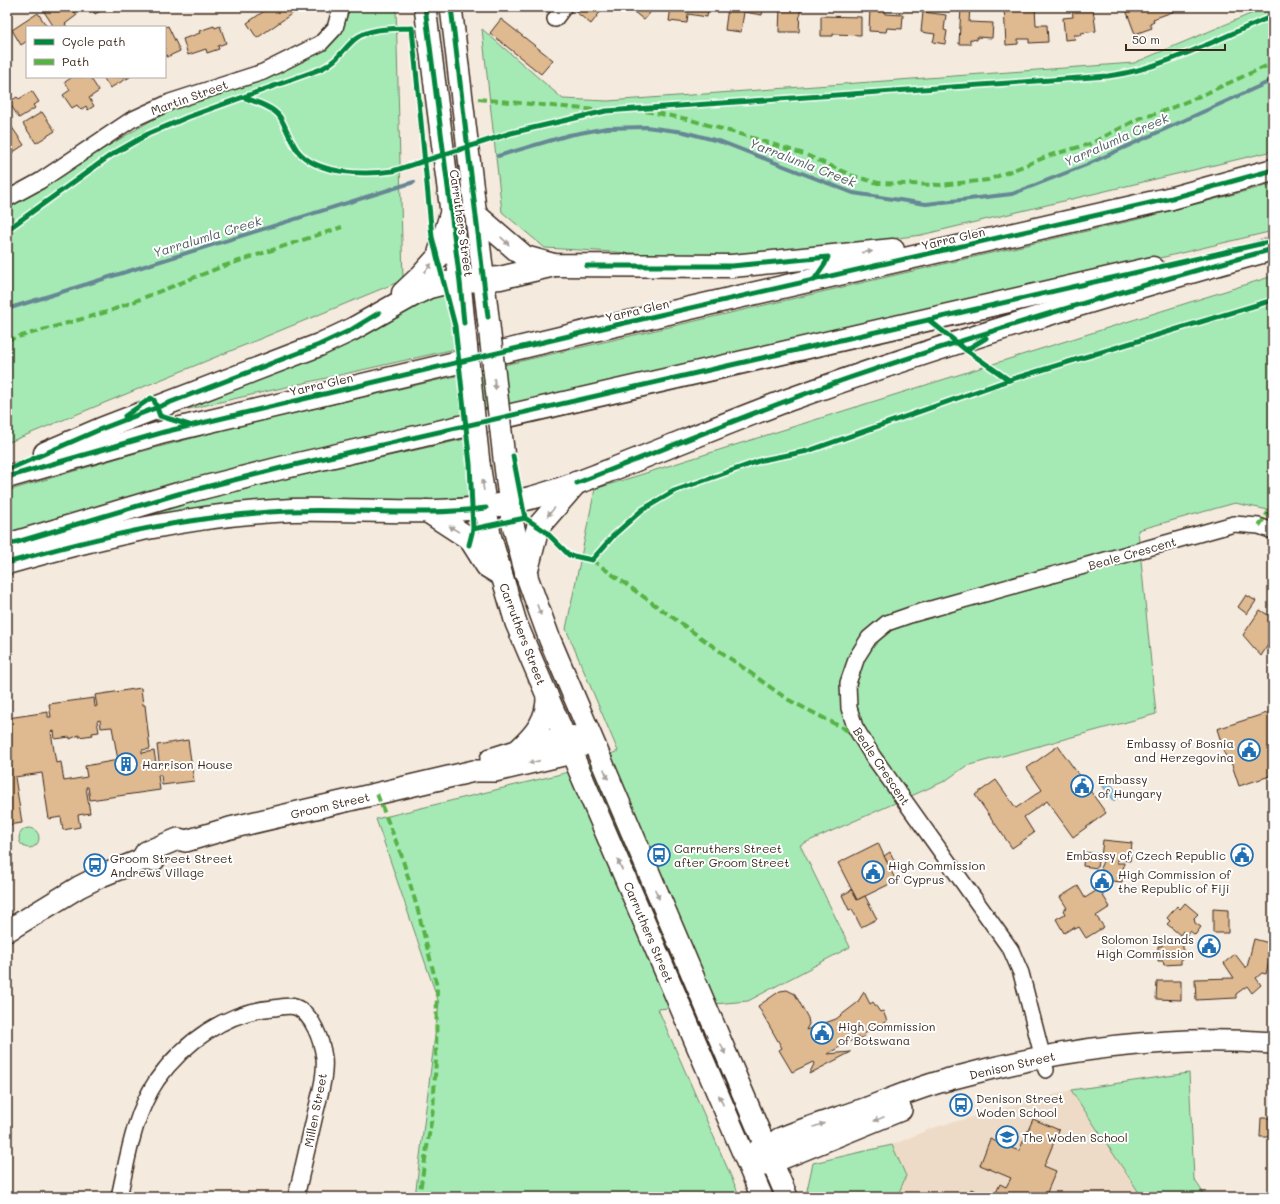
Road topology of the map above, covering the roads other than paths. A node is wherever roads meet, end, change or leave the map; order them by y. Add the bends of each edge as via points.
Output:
1 (341, 7) edge
2 (425, 7) edge
3 (451, 7) edge
4 (1273, 170) edge
5 (7, 199) edge
6 (450, 214) junction
7 (476, 215) junction
8 (992, 239) junction
9 (1273, 241) edge
10 (1273, 249) edge
11 (554, 265) junction
12 (483, 279) junction
13 (460, 282) junction
14 (379, 314) junction
15 (7, 470) edge
16 (7, 477) edge
17 (577, 482) junction
18 (510, 503) junction
19 (486, 508) junction
20 (427, 511) junction
21 (1273, 531) edge
22 (7, 545) edge
23 (7, 563) edge
24 (500, 574) junction
25 (526, 574) junction
26 (547, 695) junction
27 (591, 738) junction
28 (568, 744) junction
29 (517, 751) junction
30 (474, 771) junction
31 (7, 931) edge
32 (1273, 1044) edge
33 (1273, 1057) edge
34 (1045, 1063) junction
35 (747, 1105) junction
36 (736, 1136) junction
37 (786, 1146) junction
38 (768, 1154) junction
39 (760, 1193) edge
40 (120, 1197) edge
41 (296, 1197) edge
42 (788, 1197) edge

1 - 5 street, Martin Street via 335,28 321,43 263,72 170,102 131,120 40,181
2 - 6 main road, Carruthers Street
3 - 7 main road, Carruthers Street
4 - 8 highway, Yarra Glen via 1172,198
6 - 13 main road, Carruthers Street
14 -> 6 highway via 422,276 438,256
7 -> 11 highway via 525,257
7 - 12 main road, Carruthers Street
11 -> 8 highway via 732,266
8 - 16 highway, Yarra Glen via 164,432
9 - 22 highway via 281,468 178,494
10 - 17 highway via 1122,292 912,357 772,406
11 - 12 highway via 500,278
12 - 13 highway
12 -> 18 main road, Carruthers Street, bridge
13 - 14 highway via 429,287
19 -> 13 main road, Carruthers Street, bridge
14 - 15 highway via 319,345 101,429
17 - 18 highway
17 -> 25 highway via 538,528
18 - 19 highway
18 - 25 main road, Carruthers Street via 512,521
19 - 20 highway
19 - 24 main road, Carruthers Street
20 - 23 highway via 290,510 229,515 109,535
24 -> 20 highway via 487,566 470,539
21 - 34 street, Beale Crescent via 1259,526 1234,524 913,614 887,623 869,638 857,657 848,683 849,708 855,727 872,755 1011,950 1021,973
24 - 26 main road, Carruthers Street via 516,623
25 -> 27 main road, Carruthers Street via 550,640
26 - 28 main road, Carruthers Street
26 - 29 main road via 548,709 529,740
27 - 28 main road, Groom Street
27 -> 35 main road, Carruthers Street
28 - 29 main road, Groom Street
28 -> 30 main road, Groom Street via 496,771
36 -> 28 main road, Carruthers Street
29 - 30 main road, Groom Street via 490,759
30 - 31 main road, Groom Street via 230,828 186,841 178,839 146,852 141,860 79,887
32 - 34 main road, Denison Street via 1169,1041 1129,1044
33 - 34 main road, Denison Street via 1170,1055
34 - 37 main road, Denison Street
35 - 37 main road
35 - 38 main road, Carruthers Street
36 - 38 main road, Denison Street
36 - 39 main road, Carruthers Street
37 - 38 main road, Denison Street via 783,1158
37 - 42 main road
38 - 39 main road
38 - 42 main road, Carruthers Street
40 - 41 street, Millen Street via 140,1113 157,1081 176,1056 220,1023 242,1014 265,1009 296,1007 307,1015 318,1036 324,1059 321,1091

